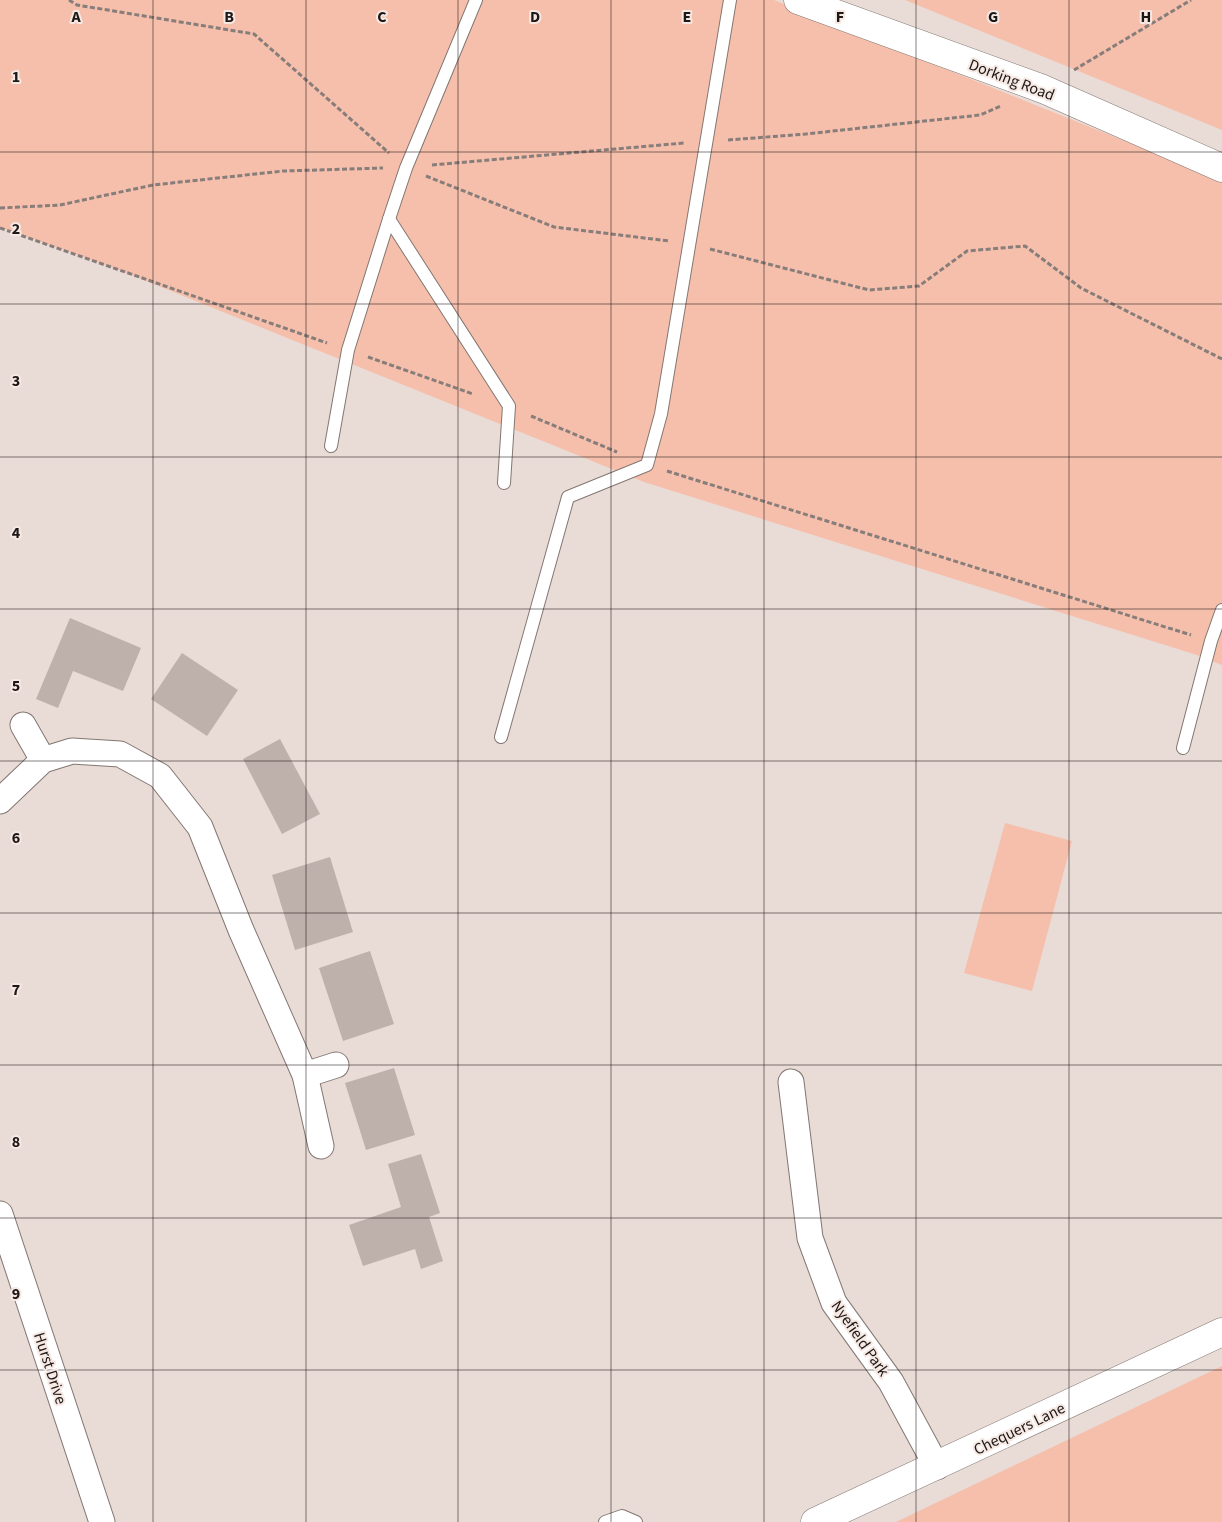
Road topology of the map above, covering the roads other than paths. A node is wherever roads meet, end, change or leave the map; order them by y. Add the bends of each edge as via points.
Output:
1 (476, 0) edge
2 (730, 0) edge
3 (798, 0) edge
4 (1222, 168) edge
5 (389, 219) junction
6 (331, 446) dead end
7 (504, 483) dead end
8 (1222, 610) edge
9 (23, 725) dead end
10 (501, 737) dead end
11 (1183, 748) dead end
12 (43, 760) junction
13 (0, 801) edge
14 (336, 1065) dead end
15 (305, 1075) junction
16 (791, 1082) dead end
17 (320, 1146) dead end
18 (0, 1214) edge
19 (1222, 1332) edge
20 (937, 1467) junction
21 (102, 1522) edge
22 (605, 1522) edge
23 (636, 1522) edge
24 (815, 1522) edge

1 - 5 lane via 406,168
2 - 10 lane via 661,414 647,465 568,496
3 - 4 main road, Dorking Road via 1043,89
5 - 6 lane via 348,350
5 - 7 lane via 509,406
8 - 11 lane
9 - 12 street
12 - 13 street
12 - 15 street via 72,751 120,754 160,776 200,827
14 - 15 street
15 - 17 street
16 - 20 street, Nyefield Park via 810,1238 834,1303 891,1382
18 - 21 street, Hurst Drive
19 - 20 main road, Chequers Lane
20 - 24 main road, Chequers Lane
22 - 23 lane via 622,1516

